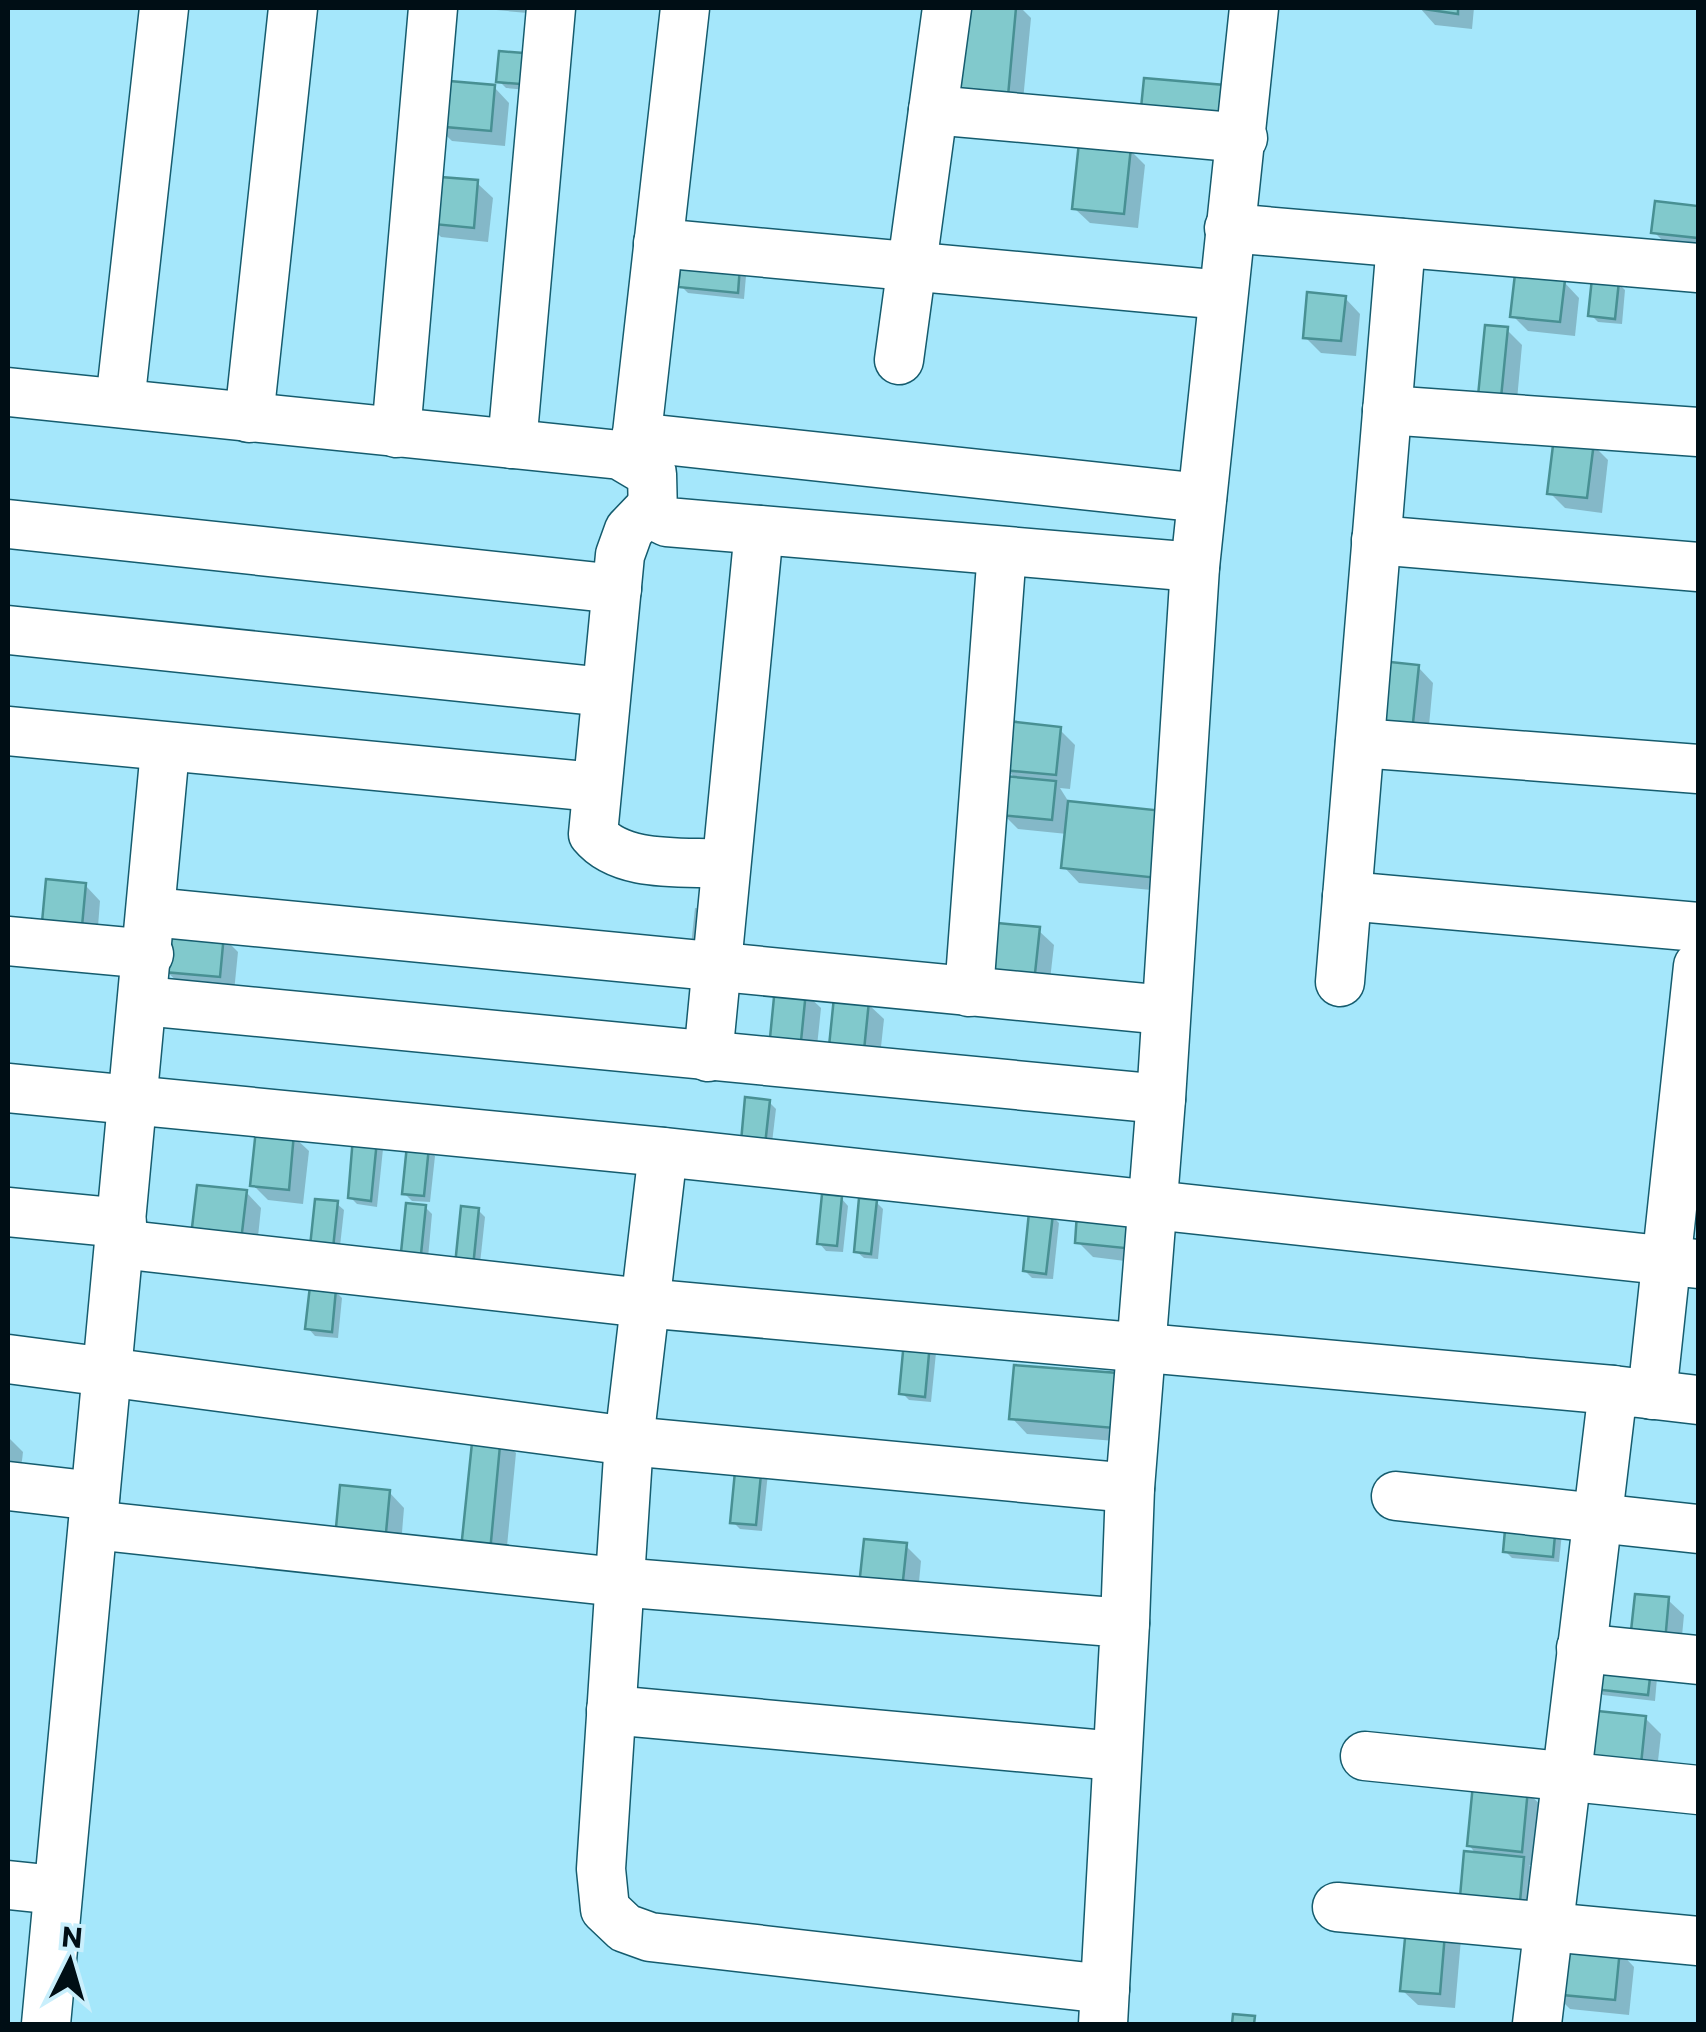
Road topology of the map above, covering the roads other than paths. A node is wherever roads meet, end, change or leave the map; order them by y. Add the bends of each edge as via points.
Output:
1 (164, 8) edge
2 (293, 8) edge
3 (433, 8) edge
4 (551, 8) edge
5 (685, 8) edge
6 (947, 8) edge
7 (1254, 8) edge
8 (933, 110) junction
9 (1242, 138) junction
10 (1230, 228) junction
11 (658, 243) junction
12 (1401, 243) junction
13 (912, 266) junction
14 (1698, 268) edge
15 (1222, 295) junction
16 (899, 360) dead end
17 (8, 392) edge
18 (120, 403) junction
19 (1387, 410) junction
20 (249, 418) junction
21 (1698, 432) edge
22 (396, 433) junction
23 (512, 444) junction
24 (635, 448) junction
25 (1202, 498) junction
26 (651, 507) junction
27 (8, 524) edge
28 (759, 530) junction
29 (1376, 540) junction
30 (1002, 551) junction
31 (1195, 567) junction
32 (1698, 567) edge
33 (616, 589) junction
34 (8, 630) edge
35 (605, 692) junction
36 (8, 731) edge
37 (1360, 742) junction
38 (165, 750) junction
39 (1698, 769) edge
40 (595, 787) junction
41 (726, 864) junction
42 (1347, 896) junction
43 (1698, 927) edge
44 (150, 933) junction
45 (8, 941) edge
46 (1698, 966) edge
47 (717, 968) junction
48 (1340, 982) dead end
49 (969, 992) junction
50 (144, 1001) junction
51 (1165, 1010) junction
52 (708, 1056) junction
53 (8, 1088) edge
54 (134, 1099) junction
55 (1161, 1099) junction
56 (663, 1152) junction
57 (1152, 1206) junction
58 (8, 1212) edge
59 (121, 1234) junction
60 (1682, 1262) edge
61 (644, 1302) junction
62 (1143, 1351) junction
63 (8, 1358) edge
64 (108, 1368) junction
65 (1632, 1392) junction
66 (1698, 1400) edge
67 (629, 1441) junction
68 (8, 1486) edge
69 (1130, 1488) junction
70 (1396, 1496) dead end
71 (94, 1511) junction
72 (1597, 1518) junction
73 (1698, 1529) edge
74 (618, 1582) junction
75 (1125, 1623) junction
76 (1581, 1648) junction
77 (1698, 1660) edge
78 (610, 1710) junction
79 (1116, 1756) junction
80 (1365, 1756) dead end
81 (1564, 1778) junction
82 (1698, 1790) edge
83 (8, 1885) edge
84 (56, 1890) junction
85 (1337, 1907) dead end
86 (1549, 1930) junction
87 (1698, 1941) edge
88 (1104, 2007) edge
89 (46, 2024) edge
90 (1537, 2024) edge

1 - 18 street
2 - 20 street
3 - 22 street
4 - 23 street
5 - 11 street
6 - 8 street
7 - 9 street
8 - 9 street
8 - 13 street
9 - 10 street
10 - 12 street
10 - 15 street
11 - 13 street
11 - 24 street
12 - 14 street
12 - 19 street
13 - 15 street
13 - 16 street
15 - 25 street
17 - 18 street
18 - 20 street
19 - 21 street
19 - 29 street
20 - 22 street
22 - 23 street
23 - 24 street
24 - 25 street
24 - 26 street via 652,474
25 - 31 street
26 - 28 street via 656,519 667,522
26 - 33 street via 624,542
27 - 33 street
28 - 30 street
28 - 41 street
29 - 32 street
29 - 37 street
30 - 31 street
30 - 49 street
31 - 51 street
33 - 35 street
34 - 35 street
35 - 40 street
36 - 38 street
37 - 39 street
37 - 42 street
38 - 40 street
38 - 44 street
40 - 41 street via 593,834 605,848 624,856
41 - 47 street
42 - 43 street
42 - 48 street
44 - 45 street
44 - 47 street
44 - 50 street
46 - 60 street
47 - 49 street
47 - 52 street
49 - 51 street
50 - 52 street
50 - 54 street
51 - 55 street
52 - 55 street
53 - 54 street
54 - 56 street
54 - 59 street
55 - 57 street
56 - 57 street
56 - 61 street
57 - 60 street
57 - 62 street
58 - 59 street
59 - 61 street
59 - 64 street
60 - 65 street
61 - 62 street
61 - 67 street
62 - 65 street
62 - 69 street
63 - 64 street
64 - 67 street
64 - 71 street
65 - 66 street
65 - 72 street
67 - 69 street
67 - 74 street
68 - 71 street
69 - 75 street
70 - 72 street
71 - 74 street
71 - 84 street
72 - 73 street
72 - 76 street
74 - 75 street
74 - 78 street
75 - 79 street
76 - 77 street
76 - 81 street
78 - 79 street
78 - 88 street via 601,1894 605,1910 625,1928
79 - 88 street
80 - 81 street
81 - 82 street
81 - 86 street
83 - 84 street
84 - 89 street
85 - 86 street
86 - 87 street
86 - 90 street

